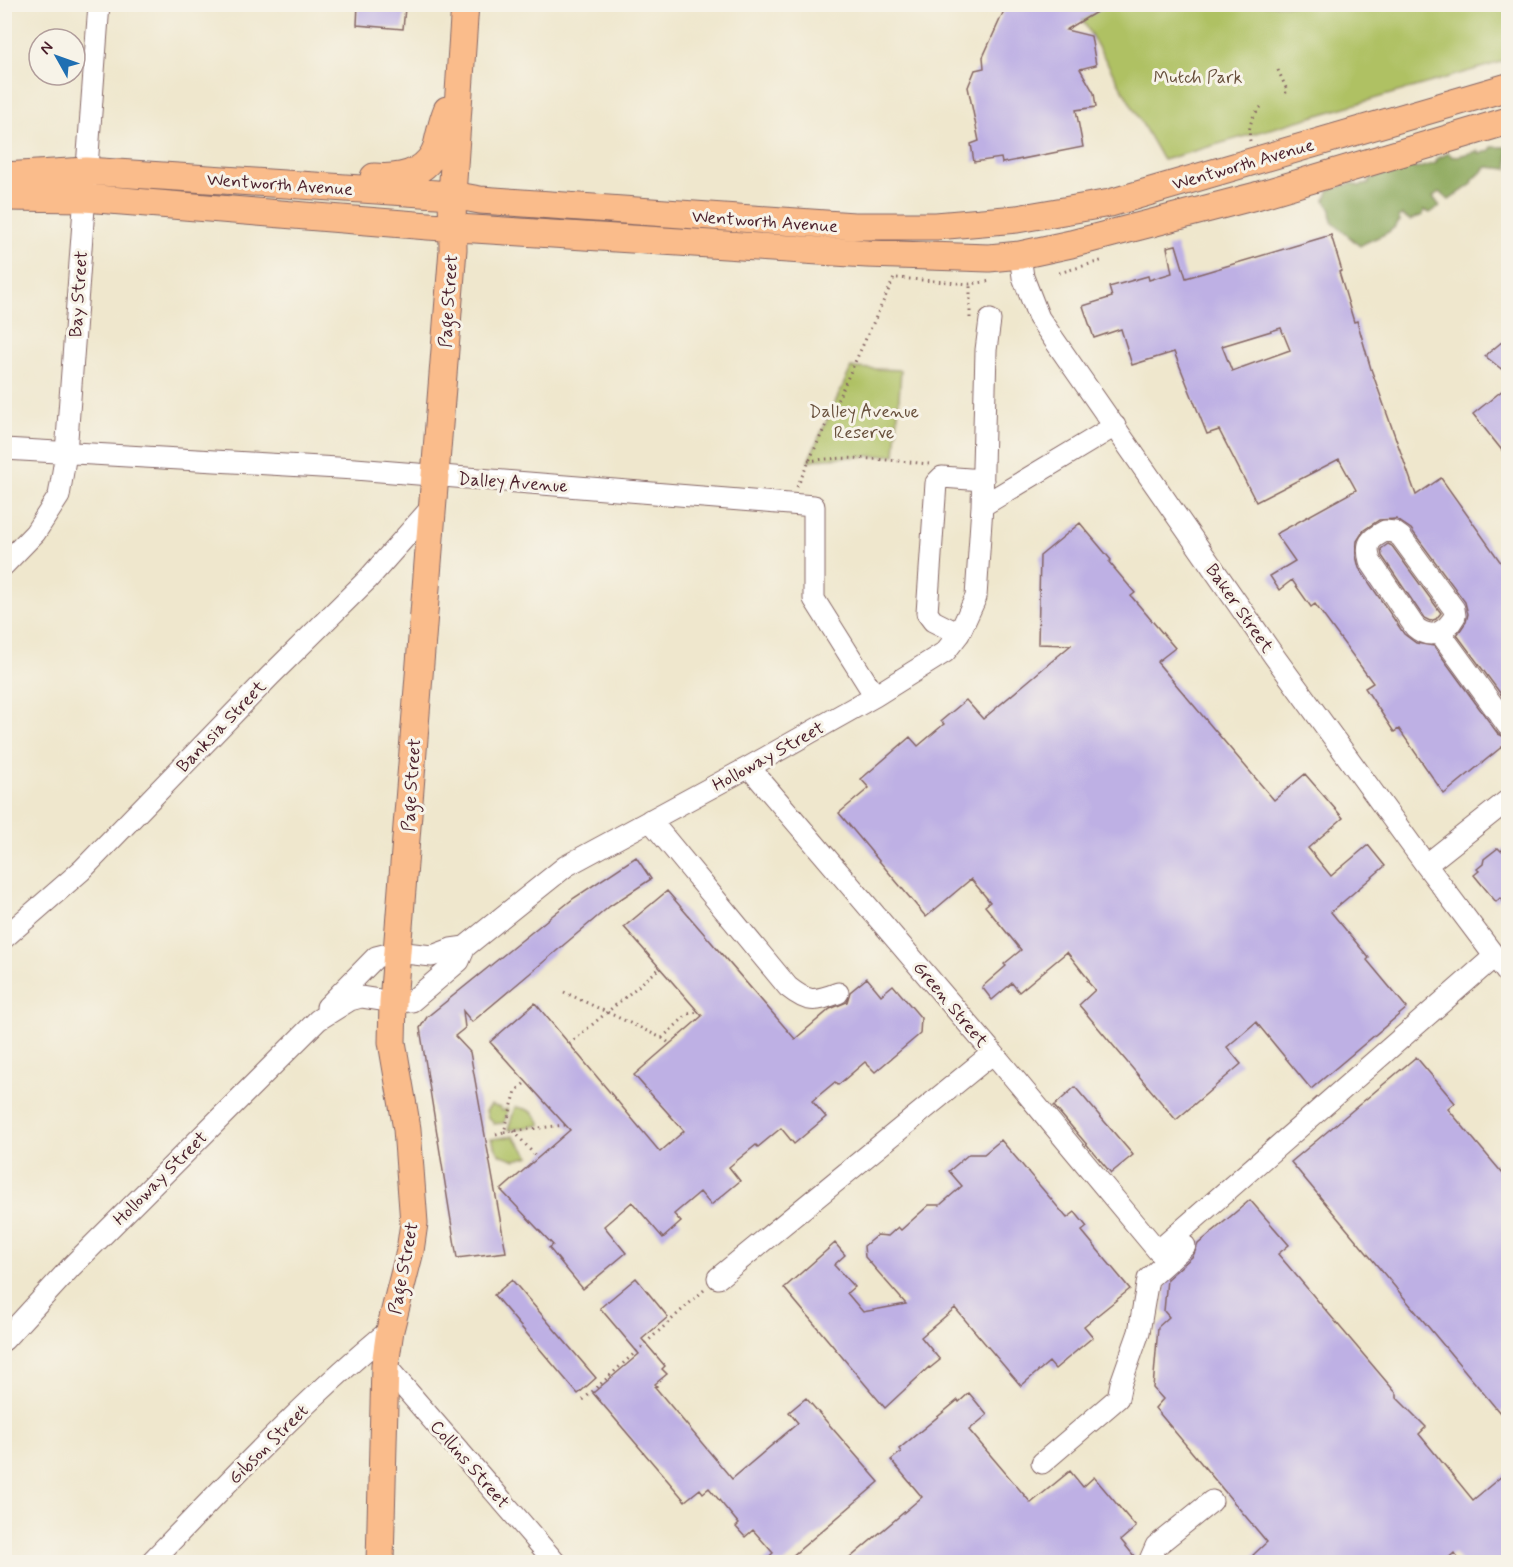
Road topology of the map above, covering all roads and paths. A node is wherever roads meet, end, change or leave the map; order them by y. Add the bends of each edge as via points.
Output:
1 (99, 4) edge
2 (465, 4) edge
3 (460, 66) junction
4 (1278, 70) dead end
5 (1509, 87) edge
6 (1284, 97) dead end
7 (1261, 107) dead end
8 (1509, 121) edge
9 (1250, 142) dead end
10 (86, 171) junction
11 (4, 177) edge
12 (303, 185) junction
13 (452, 195) junction
14 (4, 197) edge
15 (85, 198) junction
16 (1017, 219) junction
17 (453, 227) junction
18 (904, 255) junction
19 (1020, 255) junction
20 (970, 284) dead end
21 (990, 320) dead end
22 (970, 327) dead end
23 (1115, 426) junction
24 (4, 449) edge
25 (66, 453) junction
26 (808, 461) junction
27 (933, 465) dead end
28 (435, 476) junction
29 (983, 480) junction
30 (789, 504) junction
31 (982, 506) junction
32 (431, 508) junction
33 (4, 565) edge
34 (1440, 633) junction
35 (959, 634) junction
36 (875, 696) junction
37 (1509, 726) edge
38 (749, 767) junction
39 (1509, 800) edge
40 (650, 820) junction
41 (1426, 865) junction
42 (4, 938) edge
43 (465, 947) junction
44 (396, 952) junction
45 (1502, 965) edge
46 (660, 968) dead end
47 (564, 992) dead end
48 (838, 993) dead end
49 (393, 1002) junction
50 (607, 1012) junction
51 (698, 1012) dead end
52 (318, 1020) junction
53 (662, 1038) junction
54 (569, 1044) dead end
55 (670, 1044) dead end
56 (993, 1053) junction
57 (526, 1082) dead end
58 (565, 1125) dead end
59 (514, 1131) junction
60 (504, 1132) junction
61 (496, 1134) dead end
62 (537, 1158) dead end
63 (718, 1278) joint
64 (390, 1330) junction
65 (4, 1340) edge
66 (385, 1365) junction
67 (583, 1400) dead end
68 (1042, 1463) dead end
69 (1212, 1501) dead end
70 (151, 1563) edge
71 (380, 1563) edge
72 (555, 1563) edge
73 (1149, 1563) edge

1 - 10 street, Bay Street
2 - 3 main road, Page Street
3 - 12 main road via 436,149 421,168 394,178 351,174
3 - 13 main road, Page Street
4 - 6 path via 1287,90
5 - 16 main road, Wentworth Avenue via 1110,203
7 - 9 path via 1248,129
8 - 19 main road, Wentworth Avenue via 1256,196
10 - 11 main road, Wentworth Avenue
10 - 12 main road, Wentworth Avenue
10 - 15 street, Bay Street
12 - 13 main road, Wentworth Avenue
13 - 16 main road, Wentworth Avenue via 854,226 936,226
13 - 17 main road, Page Street
14 - 15 main road, Wentworth Avenue
15 - 17 main road, Wentworth Avenue
15 - 25 street, Bay Street
16 - 19 main road, Baker Street
17 - 18 main road, Wentworth Avenue
17 - 28 main road, Page Street
18 - 19 main road, Wentworth Avenue
18 - 26 path
19 - 23 street, Baker Street via 1023,277 1039,318
20 - 22 path
21 - 29 street, Holloway Street
23 - 31 street
23 - 41 street, Baker Street via 1274,656
24 - 25 street, Dalley Avenue
25 - 28 street, Dalley Avenue
25 - 33 street, Bay Street via 59,496 35,533
26 - 27 path via 840,458
26 - 30 path
28 - 30 street, Dalley Avenue
28 - 32 main road, Page Street
29 - 31 street, Holloway Street
29 - 35 street via 942,477 936,483 927,613 933,621
30 - 36 street, Dalley Avenue via 814,506 814,599
31 - 35 street, Holloway Street via 975,597
32 - 42 street, Banksia Street via 368,579 82,870
32 - 44 main road, Page Street
34 - 34 street via 1430,635 1415,627 1370,561 1367,549 1378,535 1386,531 1401,537 1454,609 1450,625
34 - 37 street
35 - 36 street, Holloway Street via 945,652
36 - 38 street, Holloway Street
38 - 40 street, Holloway Street
38 - 56 street, Green Street
39 - 41 street
40 - 43 street, Holloway Street via 566,866
40 - 48 street via 788,987 802,998 818,1000
41 - 45 street, Baker Street
43 - 44 street, Holloway Street via 432,956
43 - 49 street, Holloway Street via 459,961 422,994 412,1001
44 - 49 main road, Page Street
44 - 52 street, Holloway Street via 369,963 334,997
45 - 56 street via 1158,1251
45 - 68 street via 1148,1279 1139,1332 1118,1398
46 - 50 path
47 - 50 path
49 - 52 street, Holloway Street via 361,997
49 - 64 main road, Page Street via 392,1042 407,1129 414,1223
50 - 53 path
50 - 54 path
51 - 53 path via 688,1014
52 - 65 street, Holloway Street via 72,1266
53 - 55 path
56 - 63 street, Green Street
57 - 60 path via 516,1092
58 - 59 path
59 - 60 path
59 - 62 path
60 - 61 path
63 - 67 path
64 - 66 main road, Page Street
64 - 70 street, Gibson Street via 254,1456
66 - 71 main road, Page Street
66 - 72 street, Collins Street
69 - 73 street via 1156,1546

